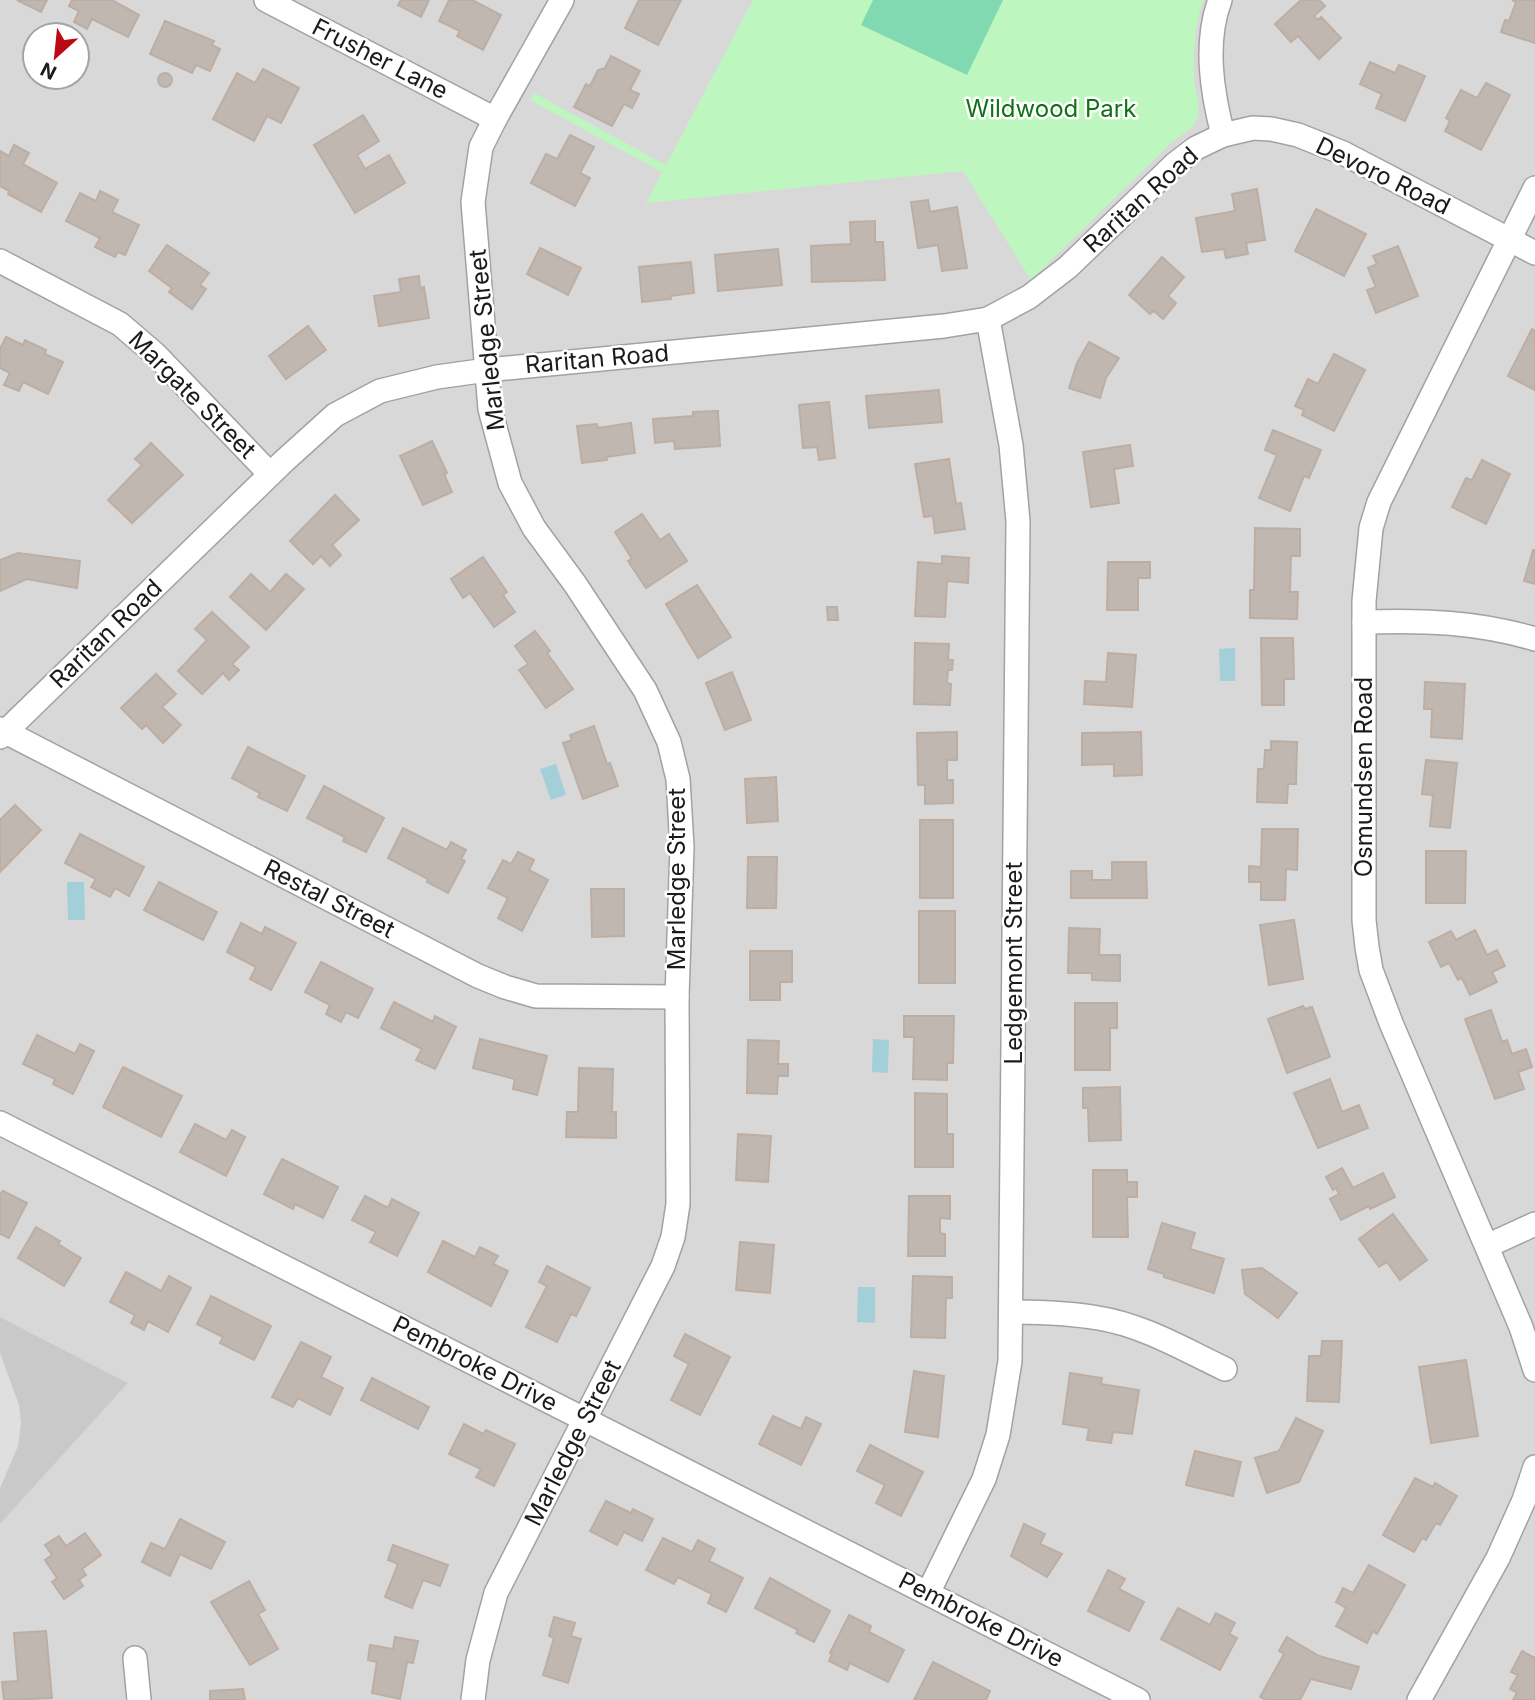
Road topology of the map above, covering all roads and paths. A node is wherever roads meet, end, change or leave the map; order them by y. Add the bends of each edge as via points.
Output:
1 (266, 0) edge
2 (562, 0) edge
3 (1220, 0) edge
4 (495, 119) junction
5 (1223, 135) junction
6 (1535, 188) edge
7 (1509, 240) junction
8 (1535, 253) edge
9 (0, 261) edge
10 (988, 320) junction
11 (487, 370) junction
12 (270, 474) junction
13 (1364, 622) junction
14 (1535, 639) edge
15 (2, 732) edge
16 (677, 997) junction
17 (0, 1123) edge
18 (1535, 1224) edge
19 (1487, 1246) junction
20 (1011, 1312) junction
21 (1225, 1369) dead end
22 (1535, 1370) edge
23 (584, 1419) junction
24 (1535, 1467) edge
25 (928, 1593) junction
26 (135, 1658) dead end
27 (139, 1700) edge
28 (473, 1700) edge
29 (1138, 1700) edge
30 (1419, 1700) edge

1 - 4 street, Frusher Lane
2 - 4 street, Marledge Street
3 - 5 street via 1211,69
4 - 11 street, Marledge Street via 481,147 473,202
5 - 7 street, Devoro Road via 1253,128 1298,135 1343,153
5 - 10 street, Raritan Road via 1175,164 1068,267
6 - 7 street, Osmundsen Road
7 - 8 street, Devoro Road
7 - 13 street, Osmundsen Road via 1378,502 1367,552
9 - 12 street, Margate Street via 120,324
10 - 11 street, Raritan Road
10 - 20 street, Ledgemont Street via 1011,445 1017,522
11 - 12 street, Raritan Road via 380,391 335,415
11 - 16 street, Marledge Street via 490,409 510,483 534,528 645,690 669,742 678,779 682,847
12 - 15 street, Raritan Road
13 - 14 street via 1459,623
13 - 19 street, Osmundsen Road via 1364,920 1369,959 1391,1023
15 - 16 street, Restal Street via 505,987 536,996
16 - 23 street, Marledge Street via 678,1204 673,1237 663,1266
17 - 23 street, Pembroke Drive
18 - 19 street
19 - 22 street, Osmundsen Road
20 - 21 street via 1101,1318 1148,1333
20 - 25 street, Ledgemont Street via 1010,1361 998,1435 984,1479
23 - 25 street, Pembroke Drive
23 - 28 street, Marledge Street via 496,1593 478,1660
24 - 30 street via 1498,1559
25 - 29 street, Pembroke Drive
26 - 27 street

